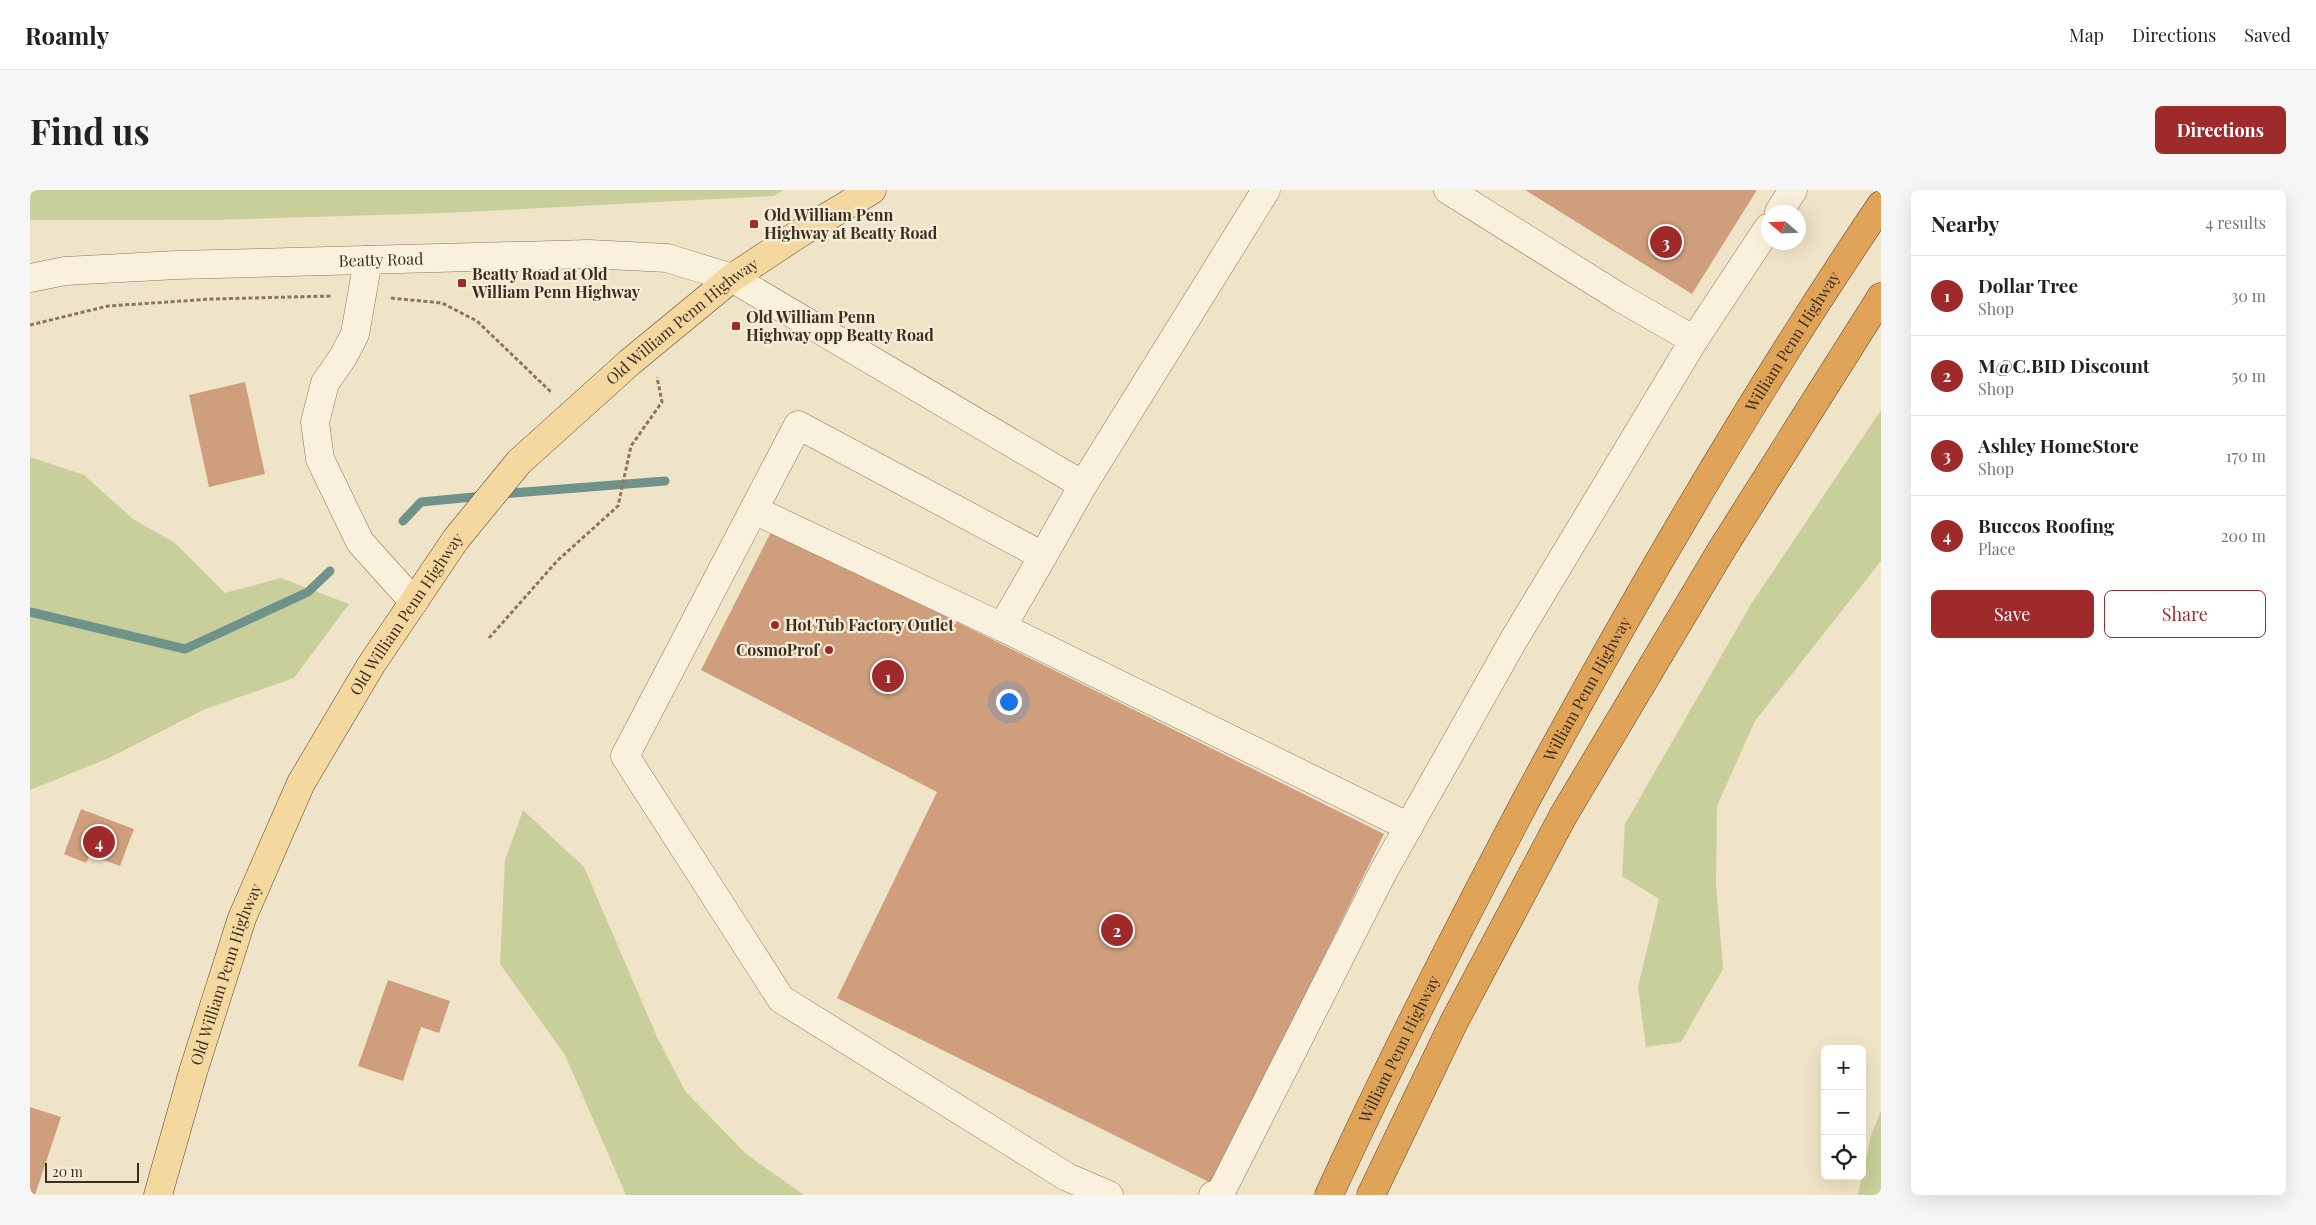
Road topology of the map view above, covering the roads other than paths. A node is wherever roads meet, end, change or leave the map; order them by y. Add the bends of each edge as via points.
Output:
1 (872, 190) edge
2 (1266, 190) edge
3 (1448, 190) edge
4 (1794, 190) edge
5 (1783, 205) edge
6 (1881, 205) edge
7 (1761, 239) edge
8 (368, 260) junction
9 (30, 278) edge
10 (732, 278) junction
11 (1881, 297) edge
12 (1694, 340) junction
13 (1083, 485) junction
14 (754, 510) junction
15 (1043, 556) junction
16 (414, 602) junction
17 (1002, 627) junction
18 (1409, 827) junction
19 (158, 1195) edge
20 (1109, 1195) edge
21 (1213, 1195) edge
22 (1330, 1195) edge
23 (1371, 1195) edge

1 - 10 main road, Old William Penn Highway via 800,232
2 - 13 street
3 - 12 street
4 - 5 street
6 - 22 highway, William Penn Highway via 1714,464 1575,709 1420,1005
7 - 12 street
8 - 9 street, Beatty Road via 177,265 65,272
8 - 10 street, Beatty Road via 589,254 657,257
8 - 16 street via 354,334 325,383 315,422 320,459 360,542
10 - 13 street, Beatty Road
10 - 16 main road, Old William Penn Highway via 519,462 456,539
11 - 23 highway via 1722,549 1558,824 1454,1022
12 - 18 street via 1513,641
13 - 15 street
14 - 15 street via 798,426
14 - 17 street
14 - 20 street via 625,756 781,998 1067,1178
15 - 17 street
16 - 19 main road, Old William Penn Highway via 371,665 301,784 242,918
17 - 18 street
18 - 21 street via 1220,1194

